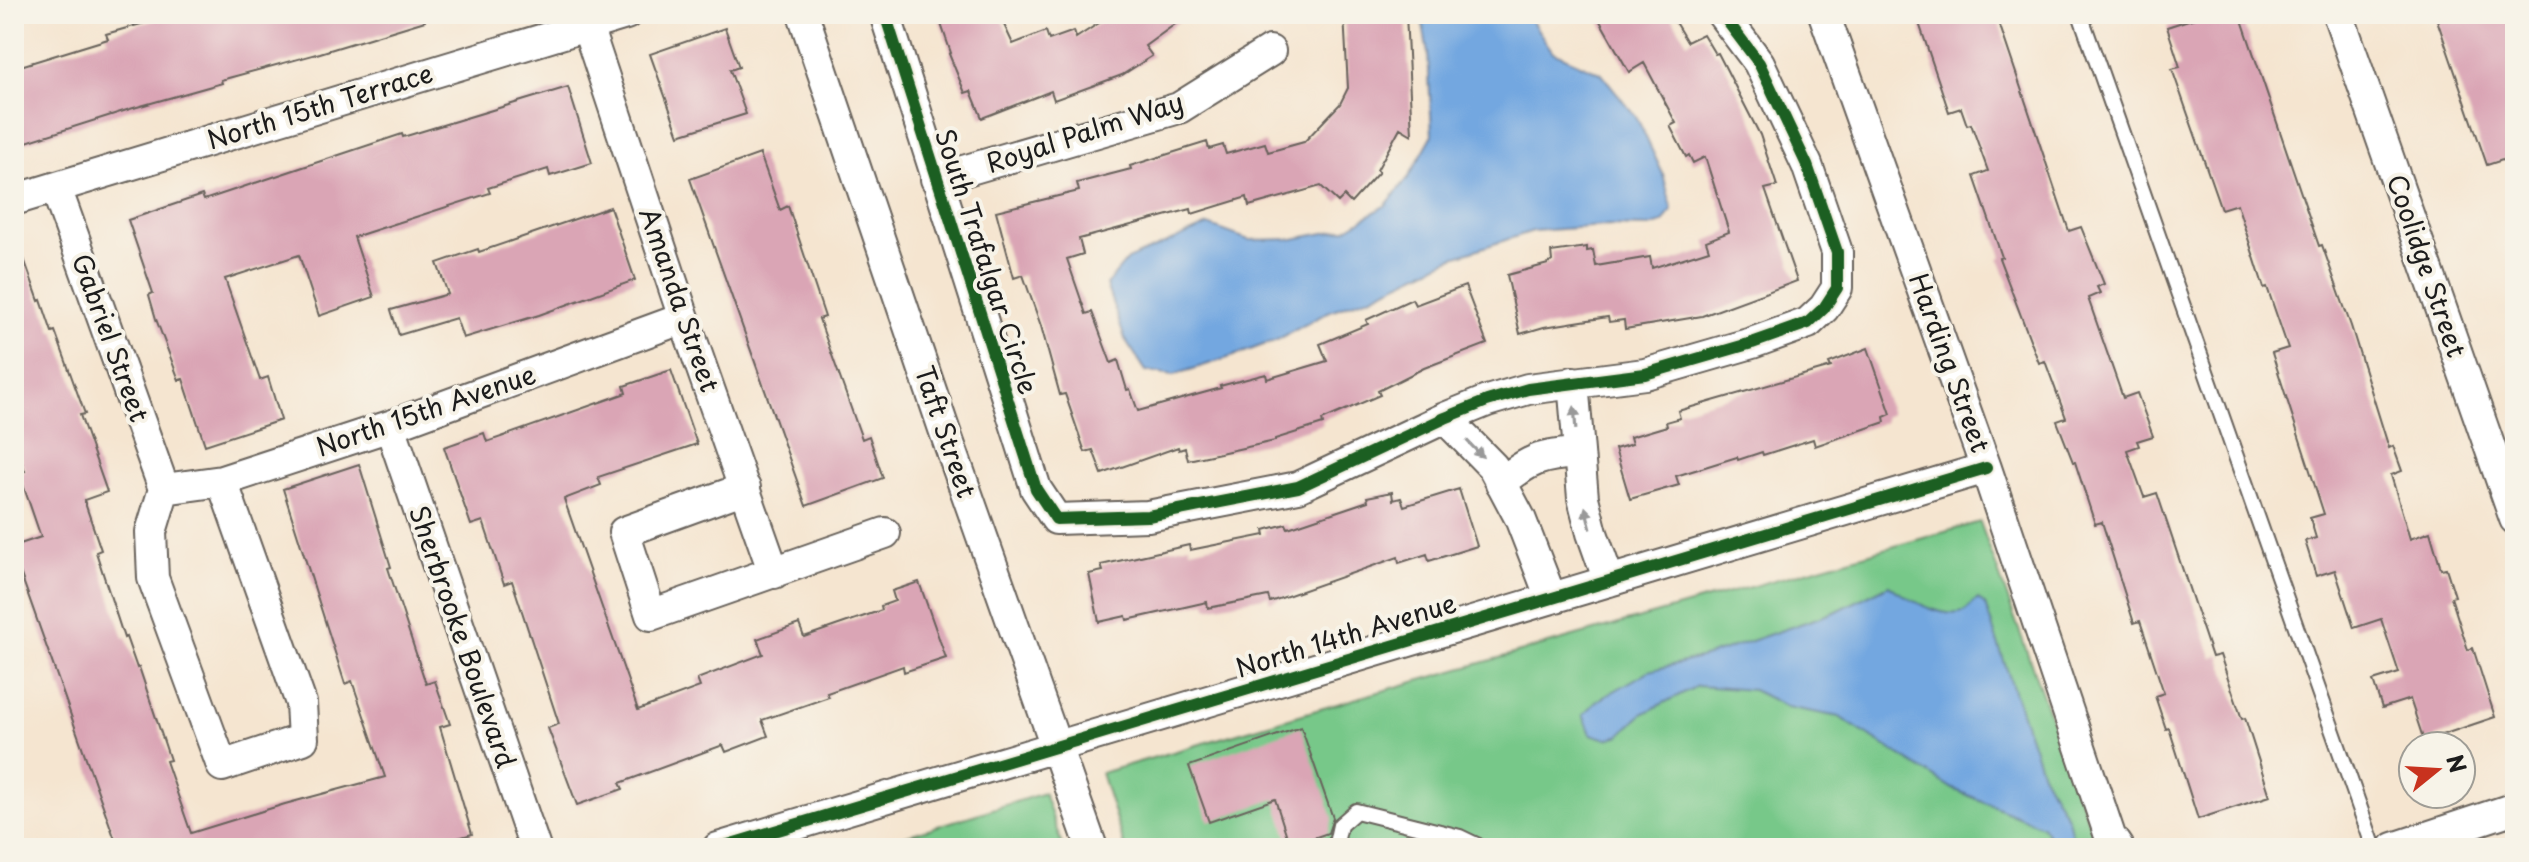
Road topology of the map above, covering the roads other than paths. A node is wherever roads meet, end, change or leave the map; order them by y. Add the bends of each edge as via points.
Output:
1 (626, 14) edge
2 (803, 14) edge
3 (885, 14) edge
4 (1722, 14) edge
5 (1824, 14) edge
6 (2080, 14) edge
7 (2338, 14) edge
8 (587, 26) junction
9 (1270, 51) dead end
10 (936, 179) junction
11 (56, 188) junction
12 (14, 200) edge
13 (684, 318) junction
14 (1573, 382) junction
15 (1445, 418) junction
16 (390, 426) junction
17 (1578, 453) junction
18 (1986, 468) junction
19 (222, 481) junction
20 (1501, 483) junction
21 (745, 488) junction
22 (164, 489) junction
23 (2515, 519) edge
24 (885, 533) dead end
25 (774, 573) junction
26 (1609, 581) junction
27 (1551, 598) junction
28 (1056, 745) junction
29 (2515, 808) edge
30 (14, 839) edge
31 (17, 848) edge
32 (535, 848) edge
33 (718, 848) edge
34 (1092, 848) edge
35 (1335, 848) edge
36 (1483, 848) edge
37 (2118, 848) edge
38 (2374, 848) edge
39 (2394, 848) edge

1 - 8 street, North 15th Terrace
2 - 28 street, Taft Street
3 - 10 street, South Trafalgar Circle
4 - 14 street via 1759,63 1807,165 1837,252 1837,288 1808,323 1752,343 1645,374
5 - 18 street, Harding Street
6 - 38 lane
7 - 23 street, Coolidge Street
8 - 11 street, North 15th Terrace
8 - 13 street, Amanda Street
9 - 10 street, Royal Palm Way via 1179,108
10 - 15 street, South Trafalgar Circle via 1036,489 1056,519 1148,516 1298,487
11 - 12 street, North 15th Terrace
11 - 22 street, Gabriel Street
13 - 16 street, North 15th Avenue
13 - 21 street, Amanda Street
14 - 15 street via 1514,393
17 -> 14 street
15 -> 20 street via 1493,467
16 - 19 street, North 15th Avenue
16 - 32 street, Sherbrooke Boulevard
17 - 20 street via 1532,460
26 -> 17 street via 1586,510
18 - 26 street, North 14th Avenue
18 - 37 street, Harding Street
19 - 22 street, North 15th Avenue
19 - 22 street via 301,703 303,739 222,766 153,578 151,532
20 - 27 street
21 - 25 street, Amanda Street
21 - 25 street via 624,532 651,615
24 - 25 street
26 - 27 street, North 14th Avenue
27 - 28 street, North 14th Avenue
28 - 33 street, North 14th Avenue
28 - 34 street, Taft Street
29 - 39 street
30 - 31 lane
35 - 36 lane via 1340,825 1356,811 1460,837

